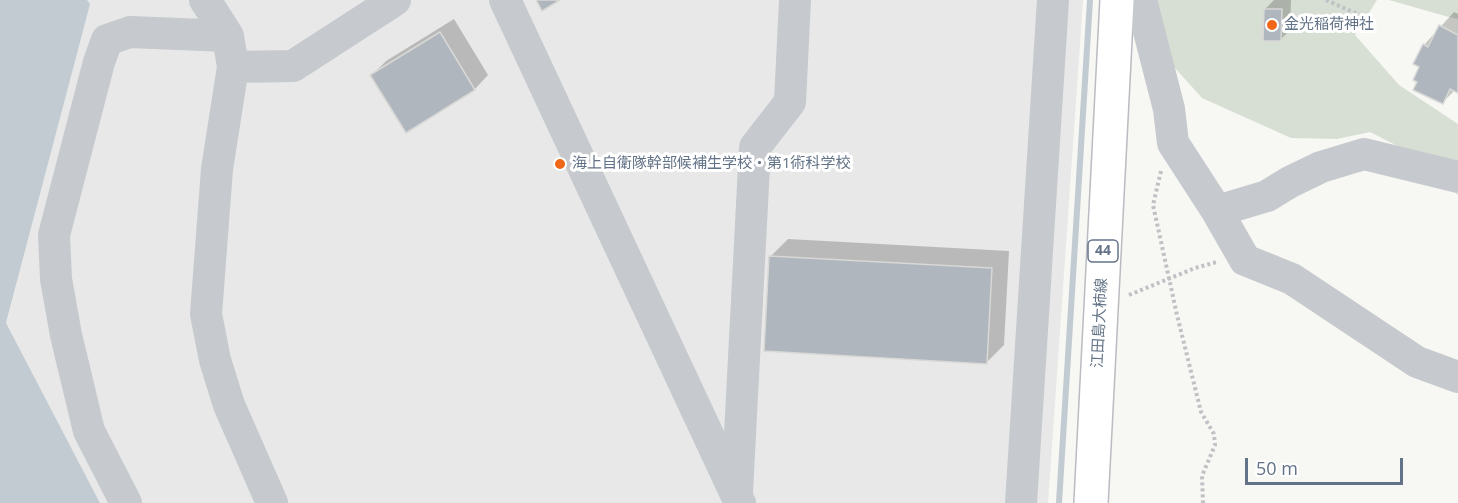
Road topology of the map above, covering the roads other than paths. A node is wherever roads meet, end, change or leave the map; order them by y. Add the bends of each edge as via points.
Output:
1 (205, 0) edge
2 (395, 0) edge
3 (505, 0) edge
4 (795, 0) edge
5 (1053, 0) edge
6 (1117, 0) edge
7 (1141, 0) edge
8 (231, 51) junction
9 (1458, 177) edge
10 (1217, 211) junction
11 (1458, 377) edge
12 (738, 500) edge
13 (126, 503) edge
14 (272, 503) edge
15 (1021, 503) edge
16 (1091, 503) edge

1 - 8 street
2 - 8 street via 292,66
3 - 12 street
4 - 12 street via 790,102 755,147
5 - 15 street
6 - 16 main road, 江田島大柿線 / 44
7 - 10 street via 1169,110 1173,143
8 - 13 street via 130,32 107,40 54,235 66,335 89,431
8 - 14 street via 206,314 214,360 229,405
9 - 10 street via 1364,154 1321,167 1266,196
10 - 11 street via 1245,260 1292,279 1417,362

